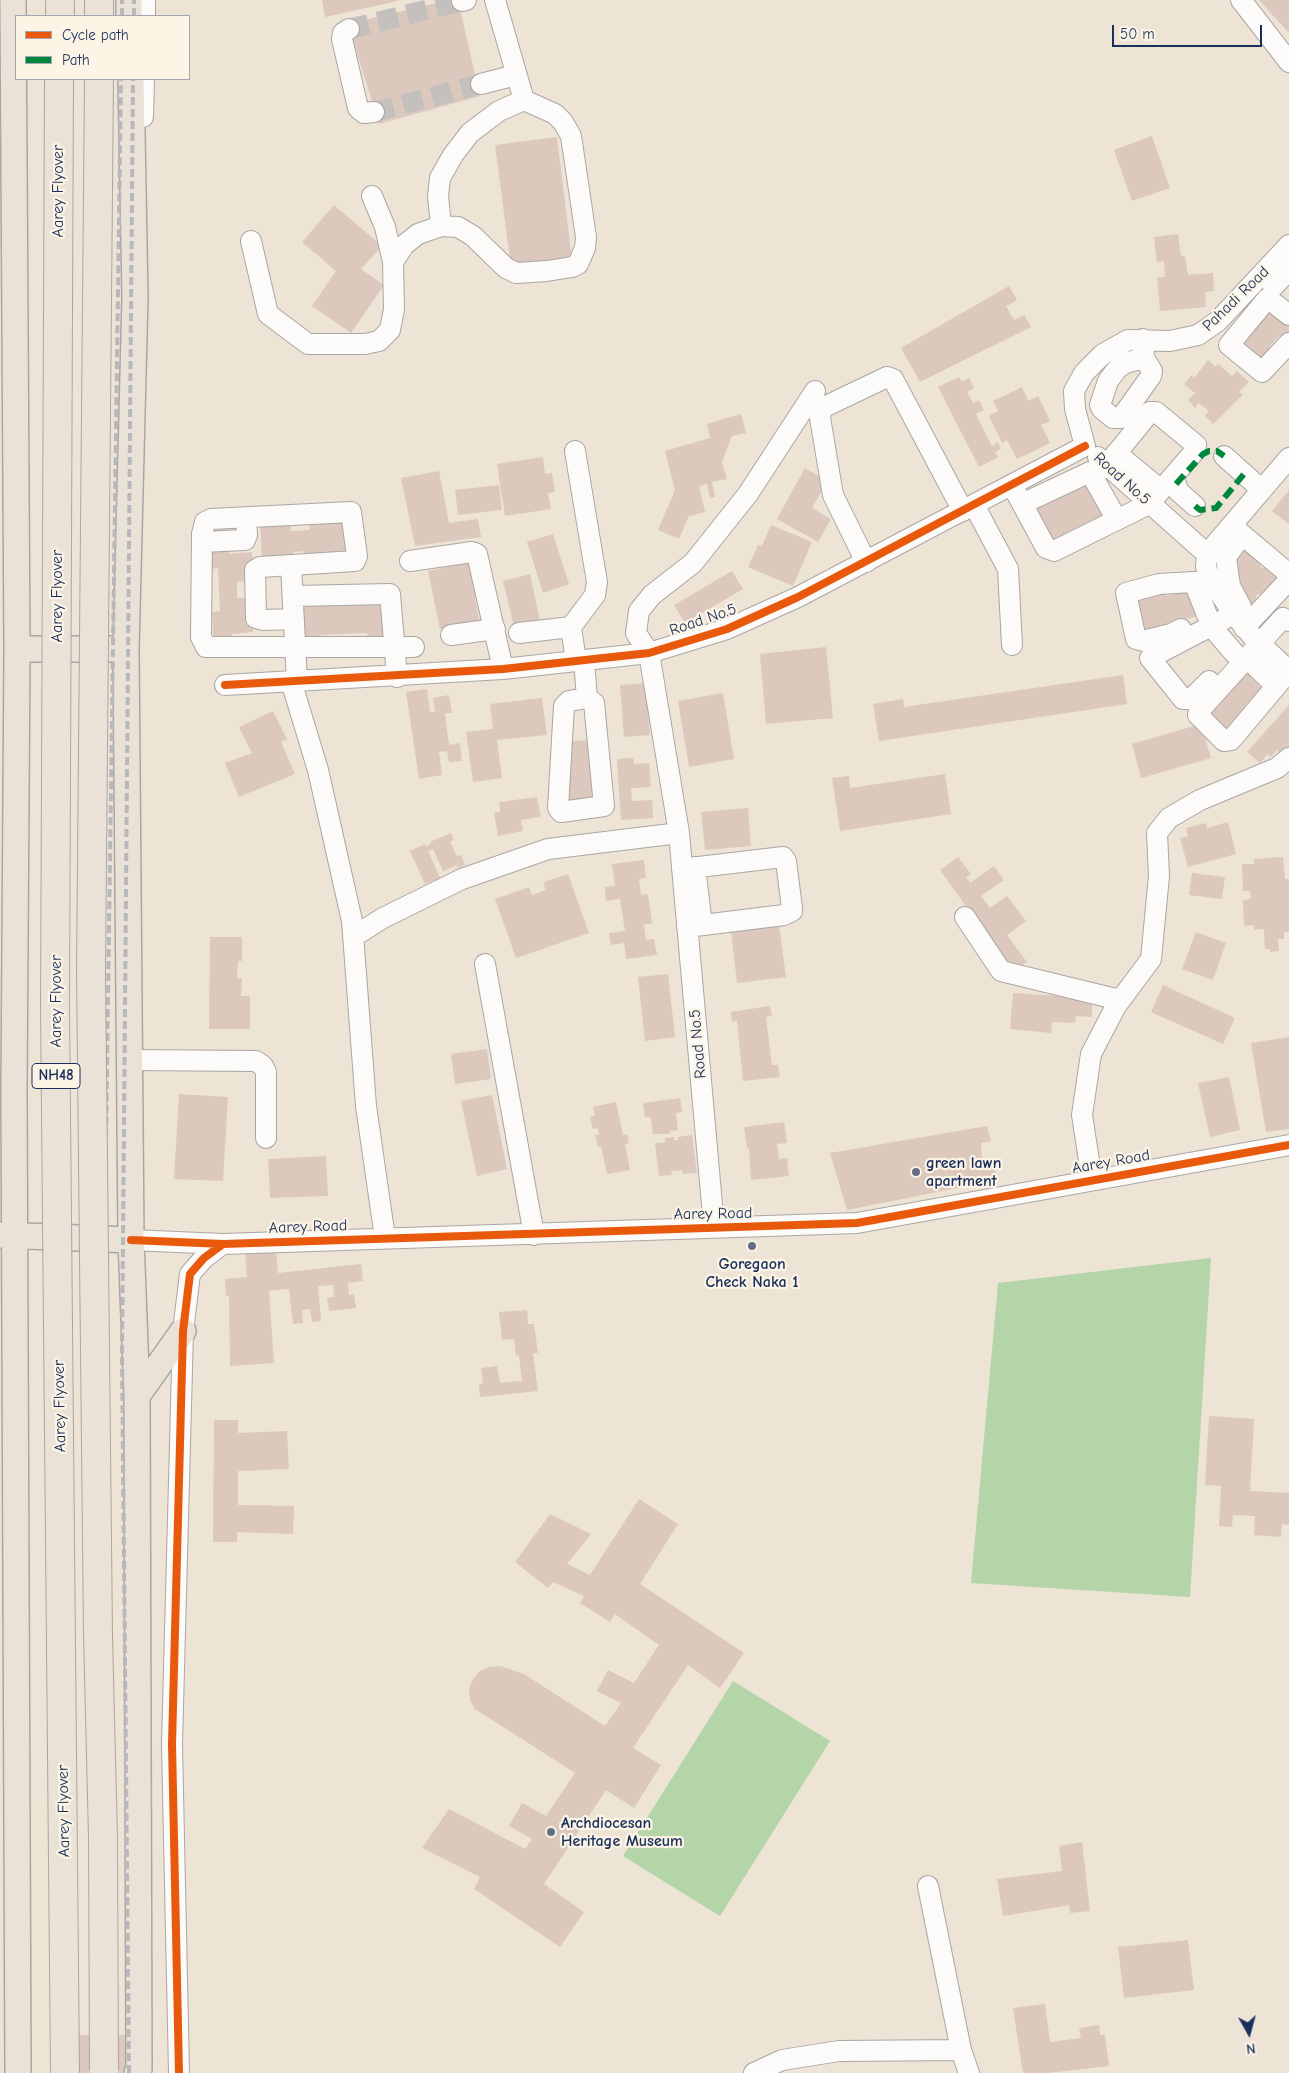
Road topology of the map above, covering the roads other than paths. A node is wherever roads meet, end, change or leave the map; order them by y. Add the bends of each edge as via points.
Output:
1 (13, 0) edge
2 (60, 0) edge
3 (99, 0) edge
4 (129, 0) edge
5 (145, 0) edge
6 (495, 0) edge
7 (1241, 0) edge
8 (60, 15) edge
9 (99, 15) edge
10 (130, 15) edge
11 (145, 15) edge
12 (349, 29) dead end
13 (1289, 62) edge
14 (59, 80) edge
15 (99, 80) edge
16 (131, 80) edge
17 (144, 80) edge
18 (481, 84) tunnel mouth
19 (520, 86) junction
20 (374, 112) dead end
21 (133, 186) junction
22 (372, 196) dead end
23 (441, 226) junction
24 (252, 241) dead end
25 (1289, 245) edge
26 (392, 262) junction
27 (1289, 270) edge
28 (1267, 281) junction
29 (1242, 295) junction
30 (1289, 302) edge
31 (1259, 308) junction
32 (1289, 315) edge
33 (1218, 321) junction
34 (1236, 336) junction
35 (1289, 343) edge
36 (815, 391) dead end
37 (1085, 446) junction
38 (575, 450) dead end
39 (1224, 456) dead end
40 (1289, 458) edge
41 (1105, 464) junction
42 (1012, 485) junction
43 (1262, 490) junction
44 (1173, 496) junction
45 (1022, 504) junction
46 (968, 508) junction
47 (1166, 518) junction
48 (1117, 520) junction
49 (1237, 530) junction
50 (1207, 554) junction
51 (410, 561) dead end
52 (866, 562) junction
53 (291, 566) junction
54 (1289, 574) edge
55 (1289, 580) edge
56 (293, 596) junction
57 (294, 619) junction
58 (1289, 622) edge
59 (1233, 624) junction
60 (571, 627) junction
61 (496, 629) junction
62 (519, 633) dead end
63 (451, 635) dead end
64 (1012, 645) dead end
65 (296, 647) junction
66 (404, 647) junction
67 (17, 649) junction
68 (126, 649) junction
69 (649, 653) junction
70 (580, 660) junction
71 (503, 669) junction
72 (1285, 676) edge
73 (397, 677) junction
74 (294, 681) junction
75 (224, 685) dead end
76 (587, 698) junction
77 (1289, 758) edge
78 (597, 809) junction
79 (679, 833) junction
80 (600, 841) junction
81 (688, 868) junction
82 (965, 916) dead end
83 (695, 926) junction
84 (354, 937) junction
85 (485, 964) dead end
86 (1120, 1000) junction
87 (129, 1060) junction
88 (266, 1138) dead end
89 (1289, 1145) edge
90 (1092, 1180) junction
91 (714, 1227) junction
92 (7, 1234) edge
93 (534, 1235) junction
94 (385, 1238) junction
95 (131, 1240) junction
96 (223, 1244) junction
97 (183, 1331) junction
98 (137, 1396) junction
99 (928, 1886) dead end
100 (961, 2050) junction
101 (104, 2072) edge
102 (18, 2073) edge
103 (65, 2073) edge
104 (137, 2073) edge
105 (179, 2073) edge
106 (754, 2073) edge
107 (969, 2073) edge

1 - 67 main road
2 - 8 highway
3 - 9 highway
4 - 10 main road
5 - 11 street
6 - 19 street
7 - 13 street
12 - 20 street via 343,32 342,39 358,108 364,113
14 - 103 highway, Aarey Flyover / NH48, bridge via 55,1006
15 - 101 highway, NH48, bridge via 91,971
16 - 21 main road
17 - 21 street via 143,157
18 - 19 street
19 - 23 street via 499,112 470,133 440,178
19 - 23 street via 555,114 571,136 586,237 578,264 516,273 506,268 473,236 458,227
21 - 68 main road via 135,297
22 - 26 street via 385,227
23 - 26 street via 418,234 404,245
24 - 26 street via 268,314 308,344 379,341 390,330 394,309
25 - 28 street, Pahadi Road
27 - 28 street
28 - 29 street, Pahadi Road
28 - 30 street
29 - 31 street
29 - 33 street, Pahadi Road
31 - 32 street via 1268,299
31 - 34 street
33 - 34 street
33 - 37 street, Pahadi Road via 1198,336 1158,341 1143,348 1128,340 1103,354 1084,373 1074,391 1075,409
34 - 35 street via 1230,346 1262,372
36 - 69 street, Road No.5 via 748,494 693,563 652,595 639,612 636,633
37 - 41 street, Road No.5
37 - 42 street, Road No.5
38 - 60 street via 597,582 595,595
39 - 43 street
40 - 43 street
41 - 44 street, Road No.5
41 - 44 street via 1153,411 1196,445
41 - 45 street
41 - 48 street
42 - 45 street
42 - 46 street, Road No.5
43 - 49 street
44 - 47 street, Road No.5
44 - 47 street
44 - 48 street
45 - 48 street via 1051,552
46 - 52 street, Road No.5
46 - 52 street via 892,379 887,377 822,408 820,418 833,495
46 - 64 street via 1008,568
47 - 50 street, Road No.5
49 - 50 street
49 - 54 street
49 - 59 street via 1228,553 1227,569 1234,597 1244,611
50 - 59 street via 1206,567
51 - 61 street via 472,552 477,554
52 - 69 street, Road No.5 via 727,629
53 - 56 street
53 - 57 street via 255,570 255,614 263,620
53 - 65 street via 355,561 351,512 211,519 202,528 203,644 212,648
55 - 59 street
56 - 57 street
56 - 66 street via 390,594
57 - 65 street
58 - 59 street via 1283,618
59 - 72 street
59 - 72 street via 1199,710 1200,720 1224,741 1231,740
60 - 62 street
60 - 70 street
61 - 63 street
61 - 71 street
65 - 66 street
65 - 74 street
66 - 73 street
67 - 68 main road
67 - 92 main road
68 - 87 main road
69 - 70 street, Road No.5
69 - 79 street, Road No.5
70 - 71 street, Road No.5
70 - 76 street
71 - 73 street, Road No.5
73 - 74 street, Road No.5
74 - 75 street, Road No.5
74 - 84 street via 318,770
76 - 78 street via 594,703 604,804 603,808
76 - 78 street via 569,700 564,706 558,808 562,812
77 - 86 street via 1277,768 1200,800 1169,818 1157,833 1159,876 1151,959
78 - 80 street
79 - 80 street
79 - 81 street, Road No.5
80 - 84 street via 548,849 462,879 383,918
81 - 83 street, Road No.5
81 - 83 street via 783,857 792,908 784,915
82 - 86 street via 1001,971
83 - 91 street, Road No.5
84 - 94 street via 366,1106
85 - 93 street
86 - 90 street via 1091,1054 1082,1115
87 - 88 street via 256,1062 266,1072
87 - 95 main road
89 - 90 street, Aarey Road
90 - 91 street, Aarey Road via 857,1223
91 - 93 street, Aarey Road
92 - 95 main road
92 - 102 main road
93 - 94 street, Aarey Road
94 - 96 street, Aarey Road
95 - 96 street, Aarey Road
95 - 98 main road
96 - 97 street via 190,1274
97 - 98 main road
97 - 105 street via 172,1744
98 - 104 main road via 140,2069
99 - 100 street
100 - 106 street via 839,2051 782,2060
100 - 107 street

